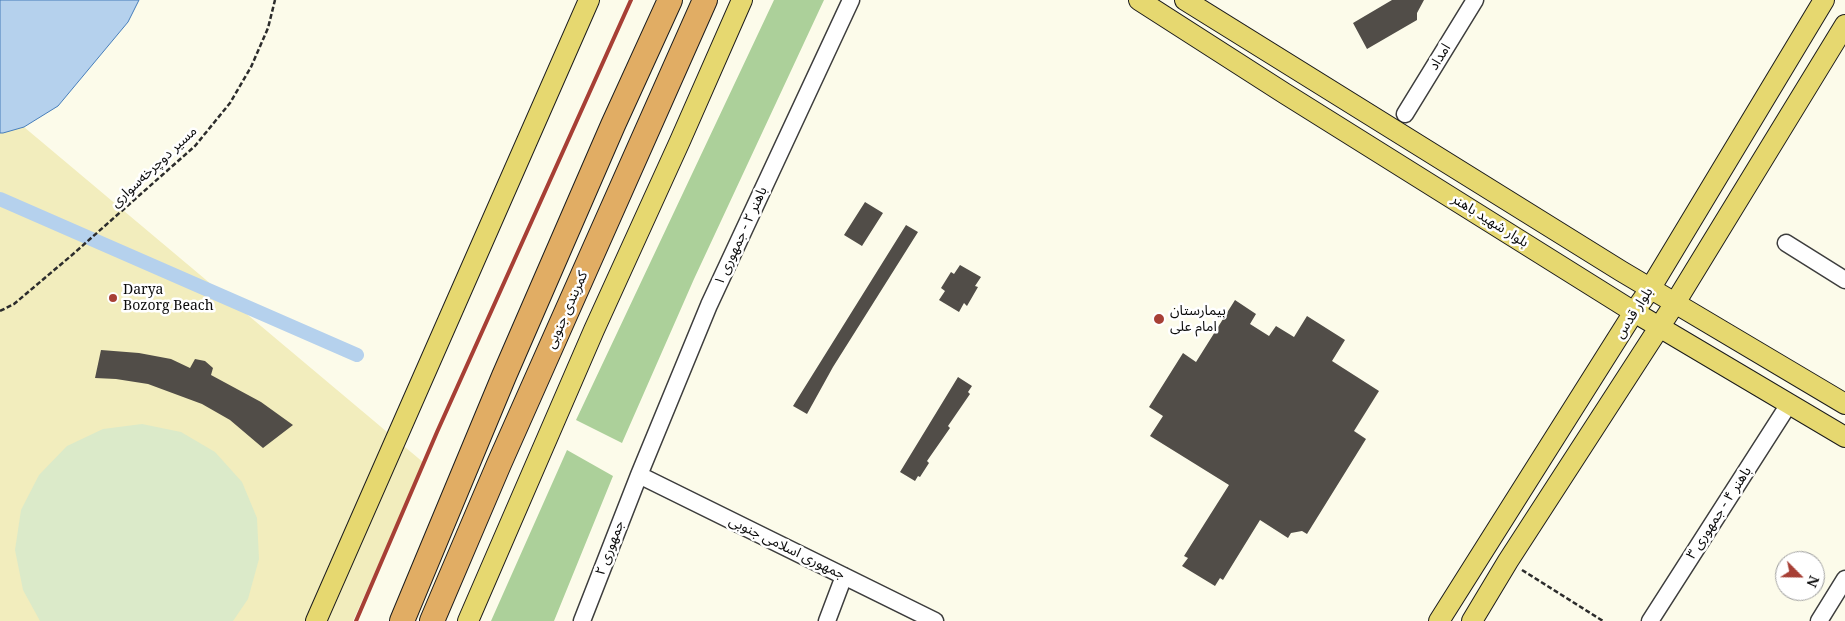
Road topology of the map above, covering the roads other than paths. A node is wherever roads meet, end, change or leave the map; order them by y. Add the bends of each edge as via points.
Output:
1 (588, 0) edge
2 (670, 0) edge
3 (705, 0) edge
4 (742, 0) edge
5 (851, 0) edge
6 (1139, 0) edge
7 (1185, 0) edge
8 (1475, 0) edge
9 (1824, 0) edge
10 (1845, 25) edge
11 (1405, 114) dead end
12 (1786, 243) dead end
13 (1845, 280) edge
14 (1650, 289) junction
15 (1675, 303) junction
16 (1634, 312) junction
17 (1659, 327) junction
18 (1789, 404) junction
19 (1845, 404) edge
20 (1845, 437) edge
21 (639, 475) junction
22 (844, 576) junction
23 (1845, 579) edge
24 (316, 621) edge
25 (402, 621) edge
26 (432, 621) edge
27 (468, 621) edge
28 (582, 621) edge
29 (827, 621) edge
30 (935, 621) edge
31 (1439, 621) edge
32 (1472, 621) edge
33 (1650, 621) edge
34 (1819, 621) edge

1 - 24 main road
2 - 25 highway via 508,367
3 - 26 highway, کمربندی جنوبی
4 - 27 main road
5 - 21 street, باهنر ۲ - جمهوری ۱ via 709,305
6 - 16 main road, بلوار شهید باهنر
7 - 14 main road, بلوار شهید باهنر
8 - 11 street, امداد
9 - 14 main road, بلوار قدس
10 - 15 main road, بلوار قدس
12 - 13 street
14 - 15 main road, بلوار شهید باهنر
14 - 16 main road, بلوار قدس
15 - 17 main road, بلوار قدس
15 - 19 main road, بلوار شهید باهنر
16 - 17 main road, بلوار شهید باهنر
16 - 31 main road, بلوار قدس
17 - 18 main road, بلوار شهید باهنر
17 - 32 main road, بلوار قدس
18 - 20 main road, بلوار شهید باهنر
18 - 33 street, باهنر ۴ - جمهوری ۳
21 - 22 street, جمهوری اسلامی جنوبی
21 - 28 street, جمهوری ۲
22 - 29 street
22 - 30 street, جمهوری اسلامی جنوبی
23 - 34 street

